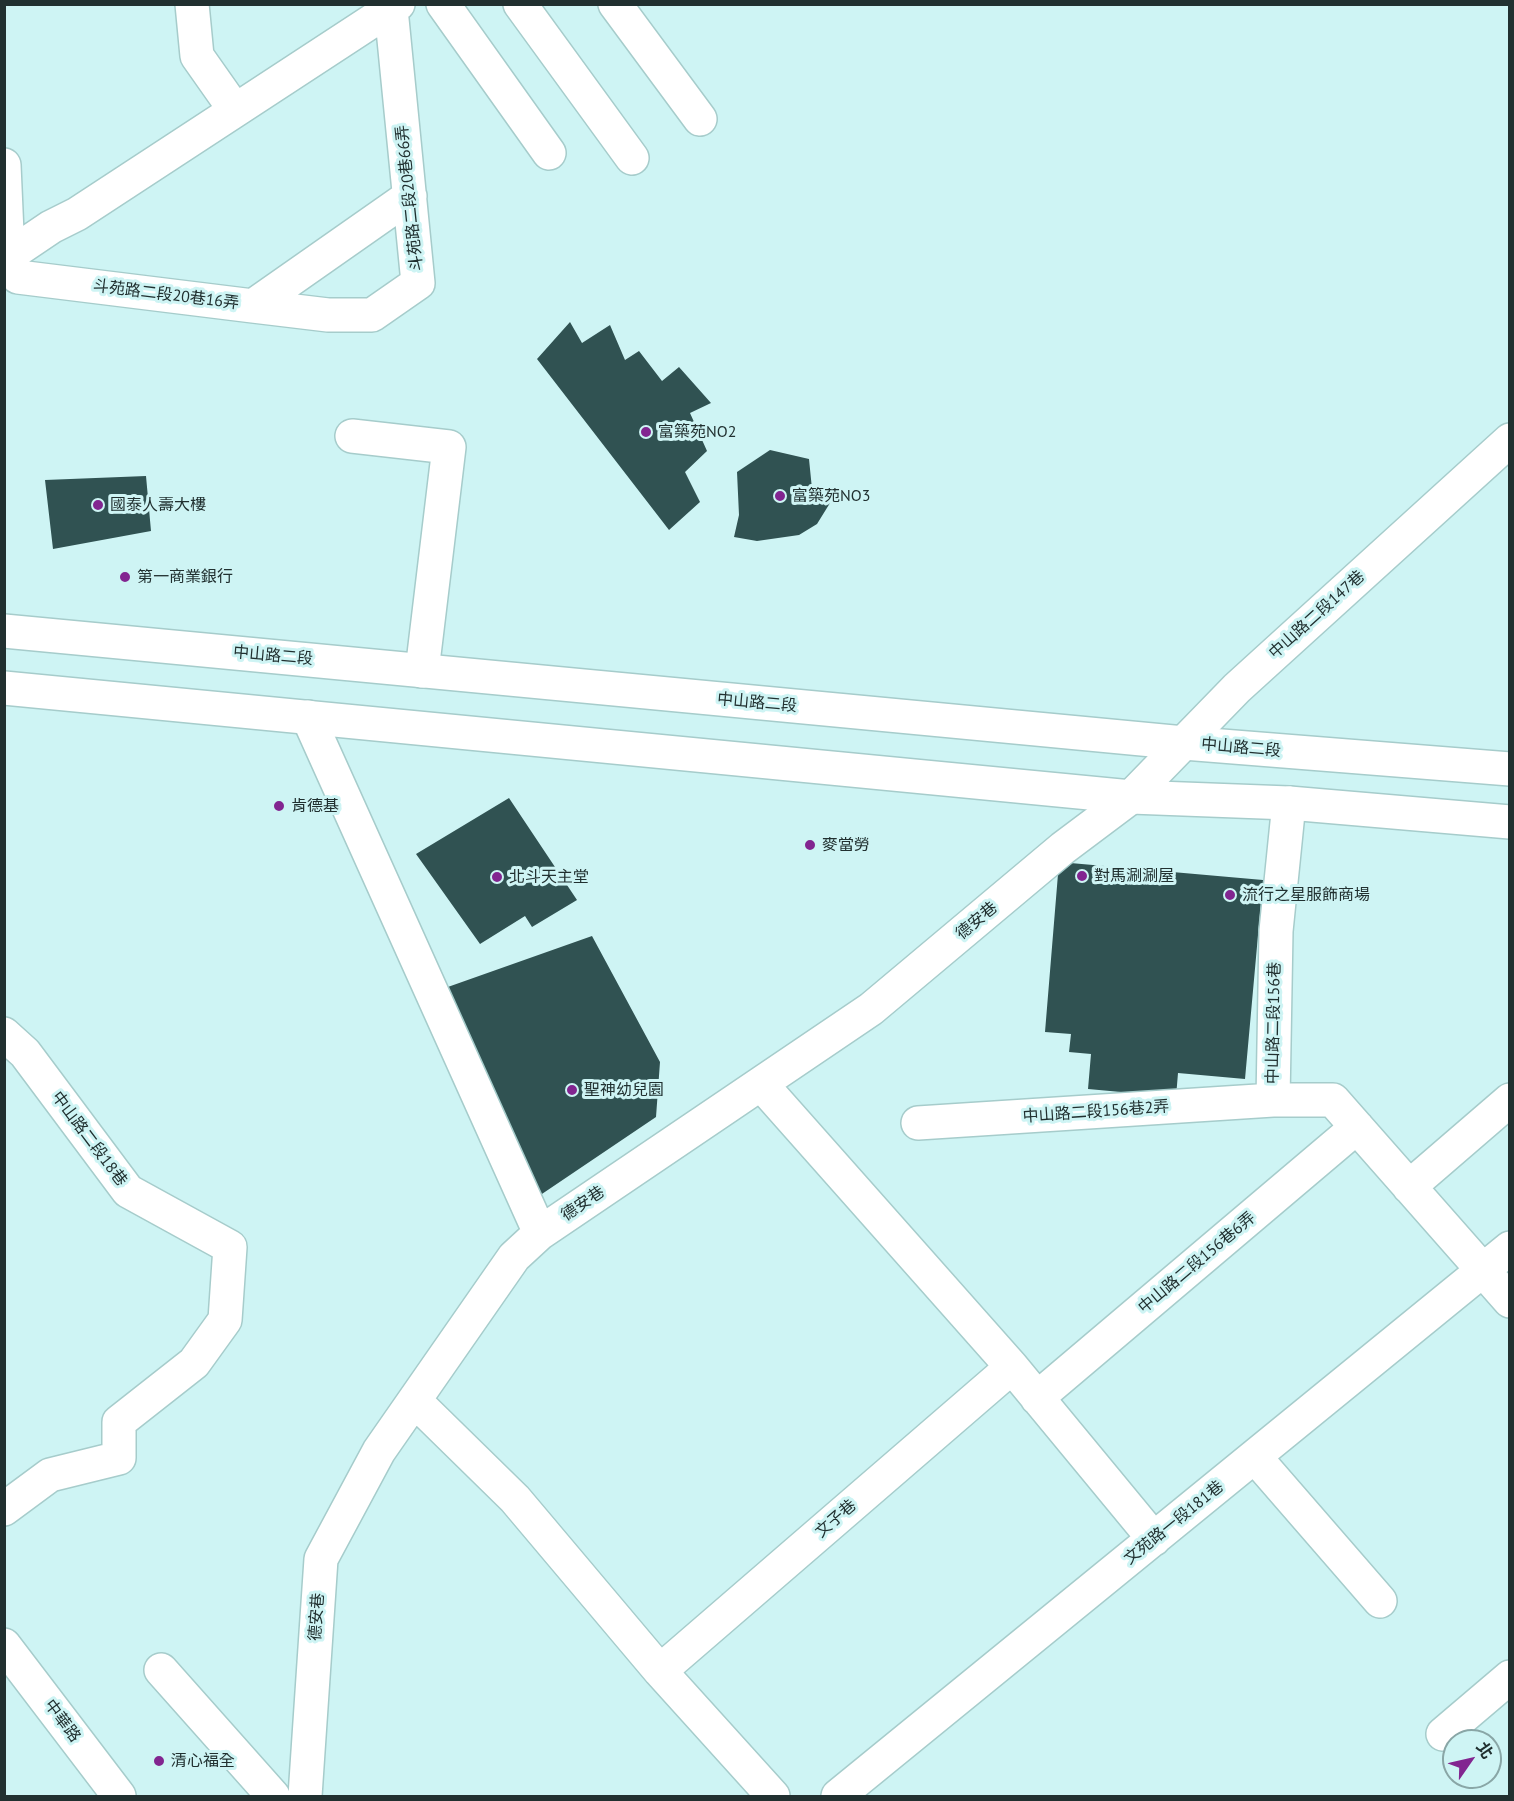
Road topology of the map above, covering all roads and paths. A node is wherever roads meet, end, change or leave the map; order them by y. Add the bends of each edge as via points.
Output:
1 (192, 4) edge
2 (443, 4) edge
3 (520, 4) edge
4 (615, 4) edge
5 (394, 7) edge
6 (235, 110) junction
7 (700, 120) dead end
8 (549, 153) dead end
9 (632, 158) dead end
10 (4, 165) edge
11 (410, 196) junction
12 (6, 257) edge
13 (253, 306) junction
14 (352, 436) dead end
15 (1509, 440) edge
16 (4, 631) edge
17 (422, 671) junction
18 (4, 688) edge
19 (308, 717) junction
20 (1184, 743) junction
21 (1509, 769) edge
22 (1131, 797) junction
23 (1289, 803) junction
24 (1509, 822) edge
25 (4, 1034) edge
26 (762, 1085) junction
27 (1273, 1100) junction
28 (1509, 1100) edge
29 (918, 1123) dead end
30 (1357, 1127) junction
31 (1409, 1187) junction
32 (540, 1233) junction
33 (1509, 1248) edge
34 (1483, 1272) junction
35 (1509, 1301) edge
36 (1012, 1367) junction
37 (1037, 1398) junction
38 (415, 1401) junction
39 (1255, 1457) junction
40 (4, 1509) edge
41 (1154, 1539) junction
42 (1380, 1601) dead end
43 (4, 1645) edge
44 (161, 1670) dead end
45 (660, 1671) junction
46 (1509, 1677) edge
47 (1449, 1729) edge
48 (759, 1792) edge
49 (119, 1797) edge
50 (273, 1797) edge
51 (305, 1797) edge
52 (838, 1797) edge

1 - 6 main road via 197,56
2 - 8 main road
3 - 9 main road
4 - 7 main road
5 - 6 main road
5 - 11 main road, 斗苑路二段20巷66弄
6 - 12 main road
10 - 12 main road
11 - 13 main road, 斗苑路二段20巷16弄
11 - 13 main road, 斗苑路二段20巷66弄 via 418,283 372,315 328,315
12 - 13 main road, 斗苑路二段20巷16弄 via 18,277
14 - 17 main road via 449,447
15 - 20 main road, 中山路二段147巷 via 1237,688
16 - 17 main road, 中山路二段
17 - 20 main road, 中山路二段
18 - 19 main road
19 - 22 main road
19 - 32 main road
20 - 21 main road, 中山路二段
20 - 22 main road, 中山路二段147巷
22 - 23 main road
22 - 26 main road, 德安巷 via 1063,848 871,1009
23 - 24 main road
23 - 27 main road, 中山路二段156巷 via 1276,931
25 - 40 main road, 中山路二段18巷 via 25,1053 128,1191 230,1247 225,1320 194,1363 119,1422 120,1458 50,1475
26 - 32 main road, 德安巷
26 - 36 main road
27 - 29 main road, 中山路二段156巷2弄
27 - 30 main road, 中山路二段156巷 via 1333,1100
28 - 31 main road
30 - 31 main road, 中山路二段156巷
30 - 37 main road, 中山路二段156巷6弄
31 - 34 main road, 中山路二段156巷
32 - 38 main road, 德安巷 via 514,1257
33 - 34 main road, 文苑路一段181巷
34 - 35 main road, 中山路二段156巷
34 - 39 main road, 文苑路一段181巷
36 - 37 main road
36 - 45 main road, 文子巷
37 - 41 main road
38 - 45 main road via 515,1498
38 - 51 main road, 德安巷 via 379,1451 321,1559
39 - 41 main road, 文苑路一段181巷
39 - 42 main road
41 - 52 main road, 文苑路一段181巷
43 - 49 main road, 中華路
44 - 50 main road
45 - 48 main road
46 - 47 main road

